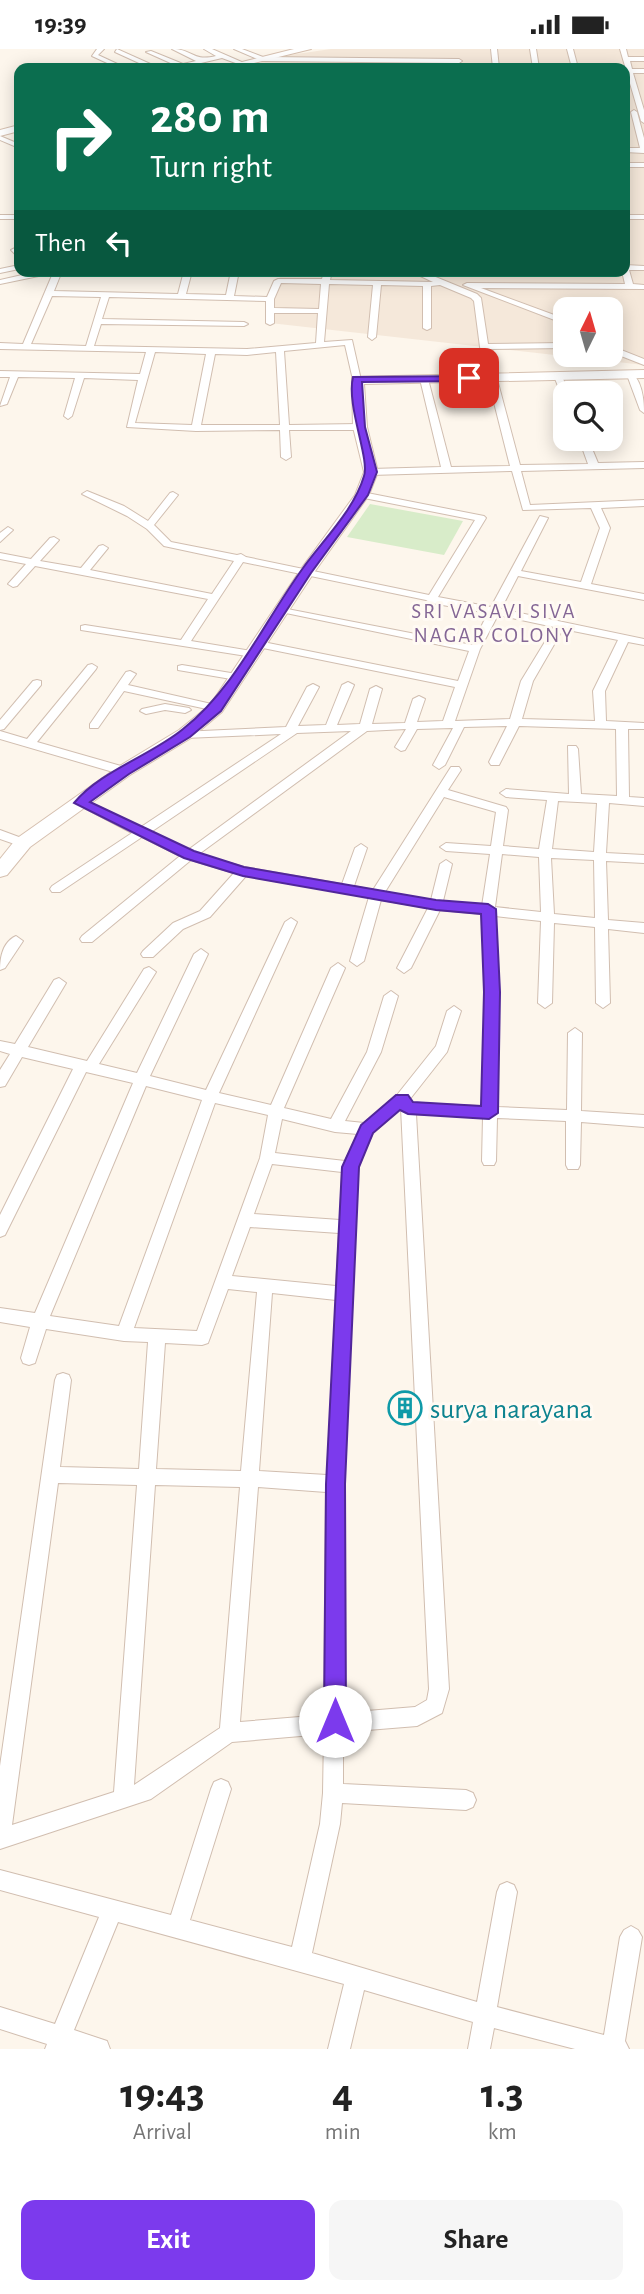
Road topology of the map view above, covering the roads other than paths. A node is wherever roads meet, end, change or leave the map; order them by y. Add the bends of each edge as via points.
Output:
1 (101, 49) edge
2 (161, 49) edge
3 (175, 49) edge
4 (207, 49) edge
5 (306, 49) edge
6 (343, 49) edge
7 (379, 49) edge
8 (418, 49) edge
9 (623, 49) edge
10 (240, 50) edge
11 (117, 51) dead end
12 (149, 52) junction
13 (262, 55) edge
14 (222, 56) junction
15 (125, 58) junction
16 (625, 59) junction
17 (644, 59) edge
18 (201, 61) junction
19 (343, 61) junction
20 (379, 61) junction
21 (419, 61) junction
22 (112, 63) edge
23 (140, 63) edge
24 (175, 63) edge
25 (193, 63) edge
26 (241, 63) joint
27 (439, 63) edge
28 (625, 63) edge
29 (630, 86) edge
30 (630, 86) edge
31 (638, 102) edge
32 (643, 116) edge
33 (644, 151) edge
34 (24, 277) edge
35 (55, 277) edge
36 (187, 277) edge
37 (234, 277) edge
38 (326, 277) edge
39 (434, 277) edge
40 (441, 277) edge
41 (483, 277) edge
42 (526, 277) edge
43 (628, 277) edge
44 (0, 282) edge
45 (325, 282) junction
46 (450, 282) junction
47 (377, 283) junction
48 (427, 284) junction
49 (467, 285) junction
50 (484, 285) junction
51 (527, 285) junction
52 (630, 287) junction
53 (644, 287) edge
54 (47, 293) junction
55 (106, 294) junction
56 (182, 296) junction
57 (230, 297) junction
58 (270, 299) junction
59 (270, 310) junction
60 (322, 311) junction
61 (549, 316) junction
62 (553, 318) edge
63 (97, 321) junction
64 (270, 323) dead end
65 (244, 324) dead end
66 (553, 326) edge
67 (427, 328) dead end
68 (372, 337) dead end
69 (623, 343) edge
70 (320, 345) junction
71 (553, 345) edge
72 (0, 346) edge
73 (26, 346) junction
74 (484, 347) junction
75 (89, 348) junction
76 (151, 349) junction
77 (280, 349) junction
78 (644, 351) edge
79 (211, 352) junction
80 (623, 354) edge
81 (644, 362) edge
82 (0, 374) edge
83 (15, 374) junction
84 (638, 375) edge
85 (80, 376) junction
86 (558, 376) junction
87 (142, 377) junction
88 (492, 378) junction
89 (424, 379) junction
90 (356, 380) junction
91 (560, 381) edge
92 (3, 404) dead end
93 (644, 410) edge
94 (68, 416) dead end
95 (286, 427) junction
96 (360, 427) junction
97 (196, 428) junction
98 (588, 451) edge
99 (286, 457) dead end
100 (644, 465) edge
101 (594, 466) junction
102 (517, 468) junction
103 (447, 471) junction
104 (371, 472) junction
105 (87, 494) dead end
106 (173, 495) dead end
107 (362, 495) junction
108 (644, 503) edge
109 (594, 504) junction
110 (543, 518) dead end
111 (150, 524) junction
112 (54, 540) dead end
113 (103, 548) dead end
114 (0, 556) edge
115 (241, 557) junction
116 (33, 562) junction
117 (83, 572) junction
118 (306, 572) junction
119 (516, 573) junction
120 (13, 584) dead end
121 (585, 586) junction
122 (213, 597) junction
123 (644, 597) edge
124 (431, 600) junction
125 (281, 608) junction
126 (496, 612) junction
127 (560, 625) junction
128 (85, 628) dead end
129 (624, 638) junction
130 (644, 642) edge
131 (184, 643) junction
132 (256, 649) junction
133 (475, 649) junction
134 (192, 660) dead end
135 (92, 667) dead end
136 (182, 668) dead end
137 (240, 673) junction
138 (130, 674) dead end
139 (37, 683) dead end
140 (348, 685) dead end
141 (460, 685) junction
142 (121, 687) junction
143 (313, 687) dead end
144 (376, 689) dead end
145 (418, 699) dead end
146 (146, 711) dead end
147 (212, 712) junction
148 (515, 722) junction
149 (455, 723) junction
150 (412, 725) junction
151 (601, 725) junction
152 (94, 726) dead end
153 (622, 726) junction
154 (644, 726) edge
155 (0, 727) edge
156 (365, 727) junction
157 (330, 729) junction
158 (292, 730) junction
159 (185, 734) junction
160 (0, 735) edge
161 (29, 744) junction
162 (401, 747) dead end
163 (572, 749) dead end
164 (495, 762) dead end
165 (439, 765) dead end
166 (456, 770) dead end
167 (124, 771) junction
168 (442, 792) junction
169 (506, 793) dead end
170 (553, 797) junction
171 (575, 798) junction
172 (603, 799) junction
173 (623, 800) junction
174 (644, 802) edge
175 (80, 803) junction
176 (141, 830) junction
177 (0, 834) edge
178 (23, 843) junction
179 (446, 847) dead end
180 (361, 848) dead end
181 (498, 850) junction
182 (545, 853) junction
183 (189, 855) junction
184 (600, 857) junction
185 (644, 859) edge
186 (446, 864) dead end
187 (0, 871) edge
188 (243, 871) junction
189 (55, 890) dead end
190 (346, 890) junction
191 (376, 895) junction
192 (436, 905) junction
193 (488, 909) junction
194 (548, 917) junction
195 (291, 922) dead end
196 (603, 924) junction
197 (644, 928) edge
198 (87, 939) dead end
199 (16, 941) dead end
200 (148, 954) dead end
201 (201, 954) dead end
202 (357, 961) dead end
203 (0, 965) edge
204 (338, 968) dead end
205 (404, 968) dead end
206 (149, 972) dead end
207 (60, 983) dead end
208 (391, 996) dead end
209 (545, 1003) dead end
210 (603, 1003) dead end
211 (454, 1011) dead end
212 (575, 1033) dead end
213 (0, 1046) edge
214 (18, 1050) junction
215 (86, 1067) junction
216 (141, 1080) junction
217 (0, 1082) edge
218 (210, 1097) junction
219 (405, 1103) junction
220 (276, 1110) junction
221 (489, 1113) junction
222 (575, 1114) junction
223 (644, 1121) edge
224 (335, 1126) junction
225 (366, 1129) junction
226 (267, 1159) junction
227 (489, 1161) dead end
228 (573, 1165) dead end
229 (351, 1167) junction
230 (246, 1220) junction
231 (346, 1227) junction
232 (0, 1231) edge
233 (225, 1282) junction
234 (265, 1286) junction
235 (344, 1294) junction
236 (0, 1315) edge
237 (40, 1321) junction
238 (124, 1334) junction
239 (157, 1337) junction
240 (29, 1358) dead end
241 (63, 1380) dead end
242 (50, 1475) junction
243 (147, 1479) junction
244 (250, 1479) junction
245 (335, 1484) junction
246 (335, 1721) junction
247 (229, 1733) junction
248 (221, 1789) dead end
249 (333, 1793) junction
250 (123, 1799) junction
251 (466, 1800) dead end
252 (0, 1838) edge
253 (0, 1880) edge
254 (507, 1892) dead end
255 (112, 1910) junction
256 (177, 1928) junction
257 (631, 1937) dead end
258 (300, 1960) junction
259 (356, 1977) junction
260 (485, 2015) junction
261 (0, 2018) edge
262 (59, 2043) edge
263 (99, 2049) edge
264 (339, 2049) edge
265 (479, 2049) edge
266 (615, 2049) edge

1 - 22 street via 94,55
2 - 12 street
3 - 18 street
4 - 14 street
5 - 13 street
6 - 19 street
7 - 20 street
8 - 21 street
9 - 16 street
10 - 13 street
11 - 15 street
12 - 15 street
12 - 24 street
13 - 19 street
13 - 26 street
14 - 18 street
14 - 26 street
15 - 23 street
16 - 17 street
16 - 28 street
18 - 25 street
19 - 20 street
20 - 21 street
21 - 27 street
29 - 31 street
30 - 31 street
31 - 32 street
31 - 33 street
34 - 44 street
35 - 54 street
36 - 56 street
37 - 57 street
38 - 45 street
39 - 46 street
40 - 46 street
41 - 50 street
42 - 51 street
43 - 52 street
45 - 47 street
45 - 58 street via 278,281
45 - 60 street
46 - 48 street
46 - 49 street
46 - 74 street via 477,297
47 - 48 street
47 - 68 street
48 - 67 street
49 - 50 street
49 - 61 street
50 - 51 street
51 - 52 street via 572,282
52 - 53 street
54 - 55 street
54 - 73 street
55 - 56 street via 139,291
55 - 63 street
56 - 57 street
57 - 58 street
58 - 59 street
59 - 60 street
59 - 64 street
60 - 70 street
61 - 62 street
61 - 66 street
63 - 65 street
63 - 75 street
69 - 78 street
70 - 77 street
70 - 90 street via 349,342
71 - 74 street
72 - 73 street
73 - 75 street
74 - 88 street
75 - 76 street
76 - 79 street
76 - 87 street
77 - 79 street
77 - 95 street
79 - 97 street
80 - 81 street
82 - 83 street
83 - 85 street
83 - 92 street
84 - 86 street
84 - 93 street
85 - 87 street
85 - 94 street
86 - 88 street
86 - 91 street
87 - 97 street via 130,425
88 - 89 street
88 - 102 street
89 - 90 street
89 - 103 street
90 - 96 street
95 - 96 street
95 - 97 street
95 - 99 street
96 - 104 street
98 - 101 street
100 - 101 street
101 - 102 street
102 - 103 street
102 - 109 street via 526,507
103 - 104 street
104 - 107 street
105 - 111 street
106 - 111 street
107 - 118 street
107 - 124 street via 481,518
108 - 109 street
109 - 121 street via 605,528
110 - 119 street
111 - 115 street via 169,544
112 - 116 street
113 - 117 street
114 - 116 street
115 - 118 street
115 - 122 street
116 - 117 street
116 - 120 street
117 - 122 street
118 - 124 street
118 - 125 street
119 - 121 street
119 - 126 street
121 - 123 street
122 - 131 street
124 - 126 street
125 - 132 street
125 - 133 street
126 - 127 street
126 - 133 street
127 - 129 street
127 - 148 street via 527,681
128 - 131 street
129 - 130 street
129 - 151 street via 599,691
131 - 132 street
132 - 137 street
132 - 141 street
133 - 141 street
134 - 137 street
135 - 161 street
136 - 137 street
137 - 147 street
138 - 142 street
139 - 155 street
140 - 157 street
141 - 149 street
142 - 147 street
142 - 152 street
143 - 158 street
144 - 156 street
145 - 150 street
146 - 147 street via 165,707
147 - 159 street
148 - 149 street
148 - 151 street
148 - 164 street
149 - 150 street
149 - 165 street
150 - 156 street
150 - 162 street
151 - 153 street
153 - 154 street
153 - 173 street
156 - 157 street
156 - 183 street
157 - 158 street
158 - 159 street
158 - 176 street
159 - 167 street
160 - 161 street
161 - 167 street
163 - 171 street
166 - 168 street
167 - 175 street
168 - 181 street via 502,810
168 - 191 street
169 - 170 street
170 - 171 street
170 - 182 street
171 - 172 street
172 - 173 street
172 - 184 street
173 - 174 street
175 - 176 street
175 - 178 street
176 - 183 street
176 - 189 street
177 - 178 street
178 - 187 street
179 - 181 street
180 - 190 street
181 - 182 street
181 - 193 street
182 - 184 street
182 - 194 street
183 - 188 street
183 - 198 street
184 - 185 street
184 - 196 street
186 - 192 street
188 - 190 street
188 - 200 street via 205,914 178,926
190 - 191 street
191 - 192 street
191 - 202 street
192 - 193 street
192 - 205 street
193 - 194 street
193 - 221 street via 492,1000
194 - 196 street
194 - 209 street
195 - 218 street
196 - 197 street
196 - 210 street
199 - 203 street
201 - 216 street
204 - 220 street
206 - 215 street
207 - 214 street
208 - 224 street via 374,1052
211 - 219 street via 442,1048
212 - 222 street
213 - 214 street
214 - 215 street
214 - 217 street
215 - 216 street
215 - 232 street
216 - 218 street
216 - 237 street
218 - 220 street
218 - 238 street
219 - 221 street
219 - 225 street
219 - 246 street via 439,1697 435,1706 417,1716
220 - 224 street
220 - 226 street
221 - 222 street
221 - 227 street
222 - 223 street
222 - 228 street
224 - 225 street
225 - 229 street
226 - 229 street
226 - 230 street
229 - 231 street
230 - 231 street
230 - 233 street
231 - 235 street
233 - 234 street
233 - 239 street via 202,1338
234 - 235 street
234 - 244 street
235 - 245 street
236 - 237 street
237 - 238 street
237 - 240 street
238 - 239 street
239 - 243 street
241 - 242 street
242 - 243 street
242 - 252 street
243 - 244 street
243 - 250 street
244 - 245 street
244 - 247 street
245 - 246 street
246 - 247 street
246 - 249 street
247 - 250 street via 144,1792
248 - 256 street
249 - 251 street
249 - 258 street
250 - 252 street
253 - 255 street
254 - 260 street
255 - 256 street
255 - 262 street
256 - 258 street
257 - 266 street
258 - 259 street
259 - 260 street
259 - 264 street
260 - 265 street
260 - 266 street
261 - 262 street
262 - 263 street

